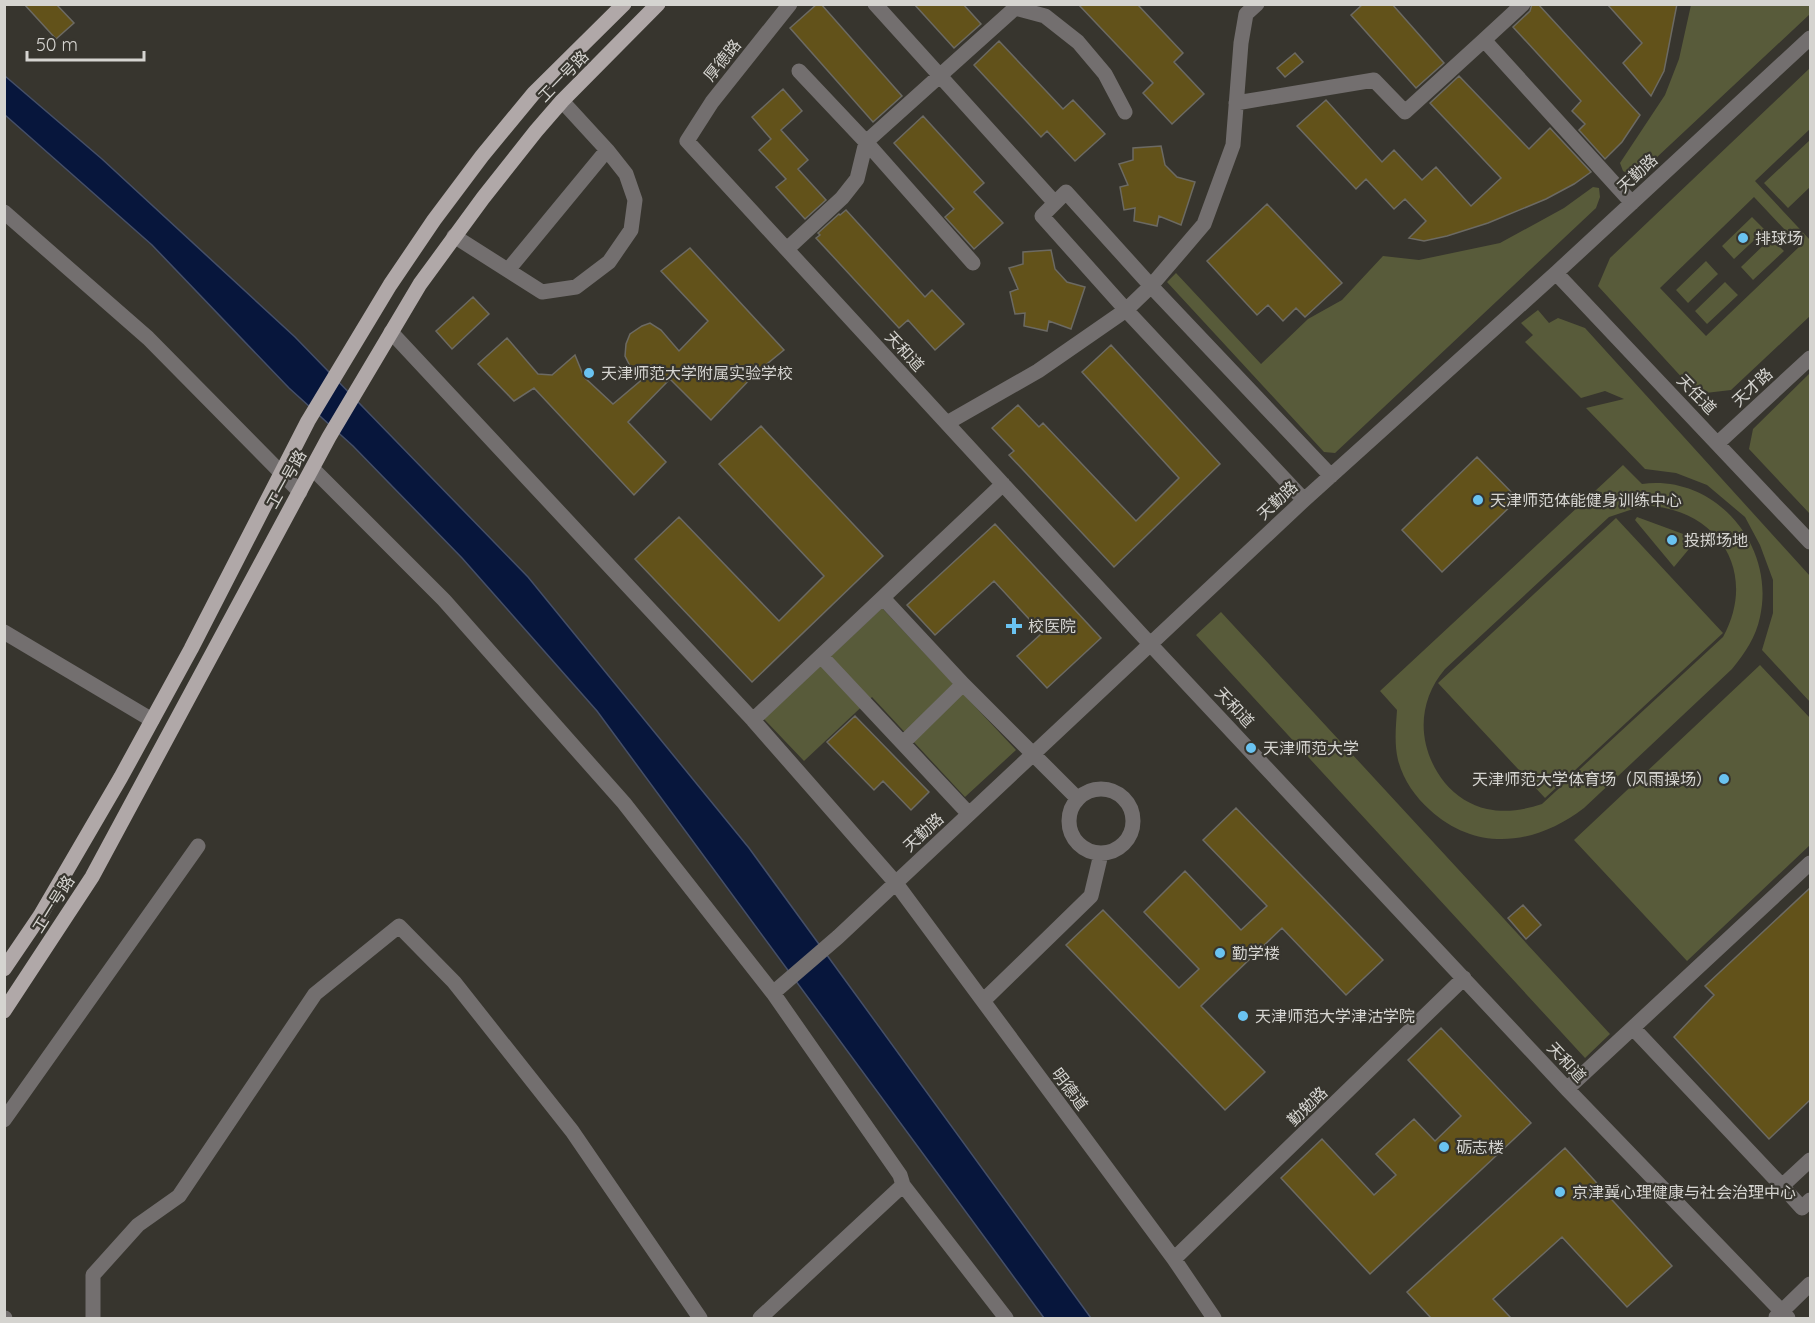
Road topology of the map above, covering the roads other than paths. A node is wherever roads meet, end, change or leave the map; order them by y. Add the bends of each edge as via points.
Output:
1 (624, 4) edge
2 (658, 4) edge
3 (790, 4) edge
4 (875, 4) edge
5 (1257, 4) edge
6 (1523, 4) edge
7 (1014, 6) edge
8 (1049, 10) edge
9 (1810, 38) edge
10 (1484, 40) junction
11 (799, 70) dead end
12 (940, 76) junction
13 (562, 101) junction
14 (1236, 104) junction
15 (1125, 112) dead end
16 (687, 141) joint
17 (866, 142) junction
18 (607, 150) junction
19 (1632, 202) junction
20 (1055, 203) junction
21 (4, 212) edge
22 (454, 236) junction
23 (787, 249) junction
24 (973, 263) dead end
25 (508, 270) junction
26 (1557, 273) junction
27 (1151, 286) junction
28 (1126, 310) junction
29 (391, 332) junction
30 (1810, 358) edge
31 (947, 423) junction
32 (1718, 443) junction
33 (313, 469) junction
34 (281, 473) junction
35 (1330, 476) junction
36 (1003, 484) junction
37 (300, 492) junction
38 (1304, 500) junction
39 (1810, 542) edge
40 (883, 598) junction
41 (4, 632) edge
42 (1151, 645) junction
43 (821, 656) junction
44 (963, 684) junction
45 (152, 720) junction
46 (753, 720) junction
47 (903, 743) junction
48 (1033, 754) junction
49 (1077, 798) junction
50 (969, 814) junction
51 (198, 846) dead end
52 (1101, 854) junction
53 (1810, 863) edge
54 (895, 882) junction
55 (4, 969) edge
56 (1464, 978) junction
57 (773, 993) junction
58 (983, 1002) junction
59 (4, 1011) edge
60 (1633, 1028) junction
61 (1568, 1089) junction
62 (4, 1119) edge
63 (1810, 1160) edge
64 (903, 1185) junction
65 (1782, 1186) junction
66 (1810, 1200) edge
67 (1174, 1259) junction
68 (1810, 1284) edge
69 (1781, 1316) edge
70 (93, 1318) edge
71 (700, 1318) edge
72 (760, 1318) edge
73 (1006, 1318) edge
74 (1214, 1318) edge

1 - 34 main road, 工一号路 via 534,93 410,255 347,354
2 - 13 main road, 工一号路
3 - 16 street, 厚德路 via 711,102
4 - 12 street
5 - 14 street via 1246,14
6 - 10 street
7 - 8 street
7 - 12 street
8 - 15 street via 1105,74
9 - 19 street, 天勤路
10 - 14 street via 1405,112 1374,80
10 - 19 street
11 - 17 street
12 - 17 street
12 - 20 street
13 - 18 street
13 - 22 main road, 工一号路
14 - 27 street via 1233,145 1204,224
16 - 23 street, 天和道
17 - 23 street via 857,179
17 - 24 street
18 - 25 street
18 - 25 street via 626,174 635,200 631,230 609,262 576,287 542,292
19 - 26 street, 天勤路
20 - 27 street via 1066,192
20 - 28 street via 1042,216
21 - 34 street via 148,338
22 - 25 street
22 - 29 main road, 工一号路
23 - 31 street, 天和道
26 - 32 street, 天任道
26 - 35 street, 天勤路
27 - 28 street
27 - 35 street
28 - 31 street via 1038,371
28 - 38 street
29 - 33 main road, 工一号路
29 - 46 street, 明德道
30 - 32 street, 天才路
31 - 36 street, 天和道
32 - 39 street, 天任道
33 - 37 main road, 工一号路
33 - 57 street via 444,600 624,803
34 - 37 street
34 - 45 main road, 工一号路
35 - 38 street, 天勤路
36 - 40 street
36 - 42 street, 天和道
37 - 59 main road, 工一号路 via 92,877
38 - 42 street, 天勤路
40 - 43 street
40 - 44 street
41 - 45 street
42 - 48 street, 天勤路
42 - 56 street, 天和道
43 - 46 street
43 - 47 street
44 - 47 street
44 - 48 street
45 - 55 main road, 工一号路 via 69,869
46 - 54 street, 明德道
47 - 50 street
48 - 49 street
48 - 50 street, 天勤路
49 - 52 street via 1069,813 1069,830 1078,844
49 - 52 street via 1092,790 1109,790 1124,798 1132,813 1129,837 1117,849
50 - 54 street, 天勤路
51 - 62 street
52 - 58 street via 1091,896
53 - 60 street
54 - 57 street, 天勤路
54 - 58 street, 明德道
56 - 61 street, 天和道
56 - 67 street, 勤勉路
57 - 64 street via 900,1175
58 - 67 street, 明德道
60 - 61 street
60 - 65 street
61 - 69 street, 天和道
63 - 65 street
64 - 72 street
64 - 73 street
65 - 66 street via 1802,1208
67 - 74 street, 明德道
68 - 69 street
70 - 71 street via 93,1275 138,1225 179,1196 315,994 399,926 454,982 572,1131

